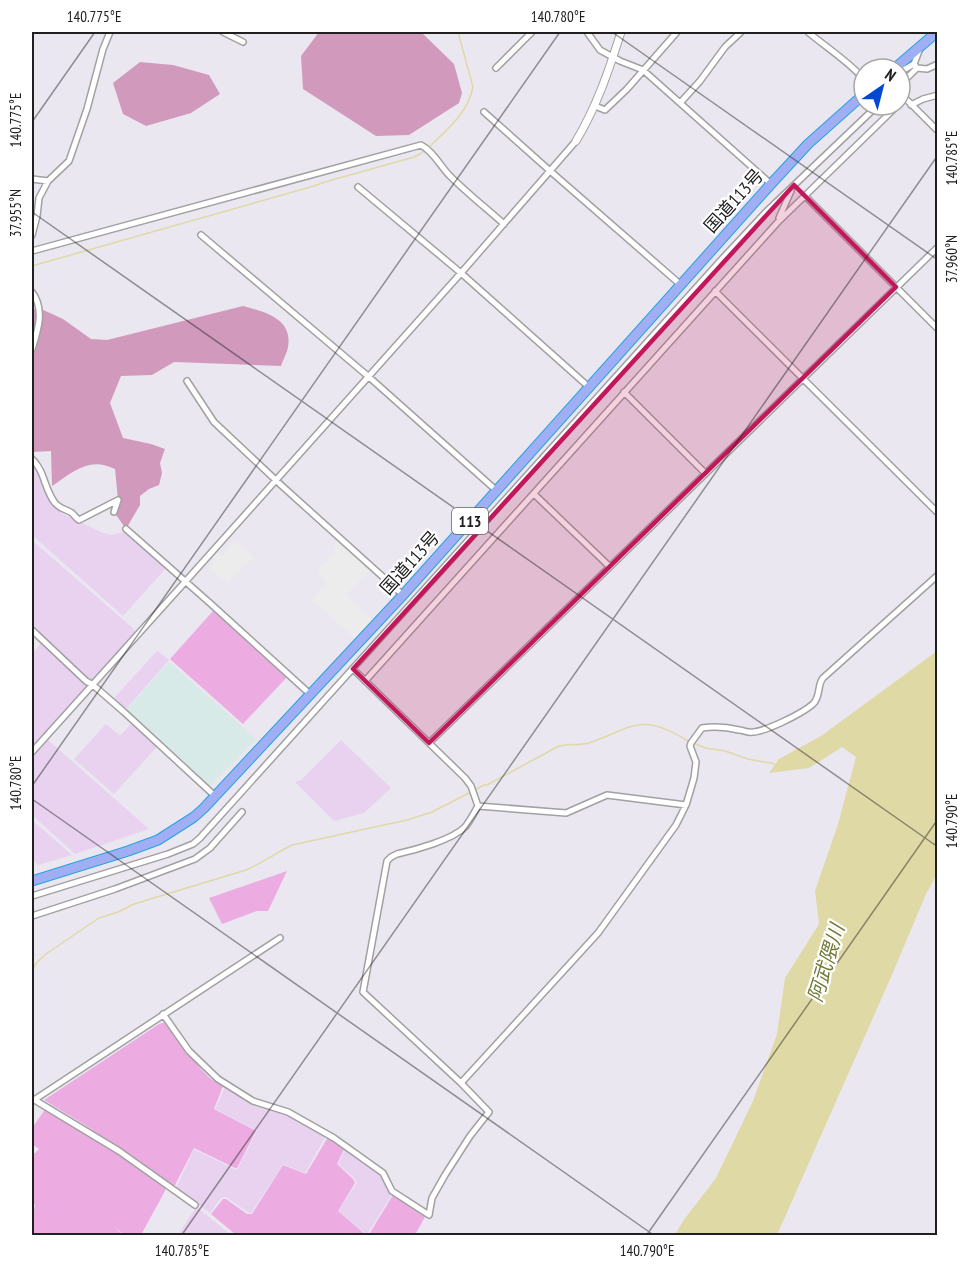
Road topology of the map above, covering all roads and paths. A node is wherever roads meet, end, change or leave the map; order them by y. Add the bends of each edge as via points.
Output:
1 (110, 32) edge
2 (223, 32) edge
3 (532, 32) edge
4 (587, 32) edge
5 (621, 32) edge
6 (677, 32) edge
7 (741, 32) edge
8 (808, 32) edge
9 (937, 32) edge
10 (243, 42) dead end
11 (920, 46) junction
12 (613, 57) junction
13 (908, 57) edge
14 (938, 64) edge
15 (916, 66) junction
16 (852, 67) edge
17 (496, 68) dead end
18 (912, 68) edge
19 (643, 70) junction
20 (912, 70) edge
21 (938, 95) edge
22 (680, 103) junction
23 (912, 104) edge
24 (852, 105) edge
25 (595, 106) junction
26 (912, 106) edge
27 (484, 112) dead end
28 (865, 117) edge
29 (886, 117) edge
30 (938, 131) edge
31 (576, 141) joint
32 (549, 170) junction
33 (32, 179) edge
34 (48, 181) junction
35 (771, 184) junction
36 (793, 186) junction
37 (358, 187) dead end
38 (805, 196) junction
39 (777, 223) junction
40 (504, 224) junction
41 (32, 235) edge
42 (201, 235) dead end
43 (938, 248) edge
44 (32, 251) edge
45 (461, 273) junction
46 (681, 285) junction
47 (896, 287) junction
48 (715, 291) junction
49 (32, 292) edge
50 (938, 329) edge
51 (32, 349) edge
52 (369, 377) junction
53 (803, 378) junction
54 (187, 381) dead end
55 (590, 388) junction
56 (624, 392) junction
57 (32, 459) edge
58 (705, 473) junction
59 (277, 480) junction
60 (497, 491) junction
61 (534, 494) junction
62 (114, 512) dead end
63 (938, 513) edge
64 (126, 529) dead end
65 (609, 566) junction
66 (938, 575) edge
67 (185, 582) junction
68 (403, 595) junction
69 (32, 630) edge
70 (353, 669) junction
71 (365, 681) junction
72 (93, 685) junction
73 (311, 695) junction
74 (429, 743) junction
75 (32, 752) edge
76 (215, 796) junction
77 (686, 805) junction
78 (478, 806) junction
79 (242, 812) dead end
80 (32, 881) edge
81 (32, 896) edge
82 (32, 916) edge
83 (280, 938) dead end
84 (163, 1014) junction
85 (461, 1083) junction
86 (33, 1099) edge
87 (195, 1204) dead end

1 - 34 street via 69,161
2 - 10 street
3 - 17 street
4 - 12 street via 600,50
5 - 12 street
6 - 19 street
7 - 22 street via 725,46
8 - 16 street
9 - 11 highway
11 - 13 highway
11 - 15 street
12 - 19 street
12 - 25 street
14 - 15 street via 927,69
15 - 18 street
15 - 20 street
19 - 22 street
19 - 25 street via 605,110
21 - 23 street
22 - 35 street
24 - 35 highway, 国道113号 / 113
25 - 31 street
26 - 30 street
27 - 32 street
28 - 36 street
29 - 38 street
31 - 32 street
32 - 40 street
32 - 46 street
33 - 34 street
34 - 41 street via 39,198
35 - 46 highway, 国道113号 / 113
36 - 39 street
36 - 70 street via 723,258
37 - 45 street
38 - 39 street
38 - 47 street
39 - 48 street
40 - 44 street via 421,145
40 - 45 street
42 - 52 street
43 - 47 street
45 - 52 street
45 - 55 street
46 - 55 highway, 国道113号 / 113
47 - 50 street
47 - 53 street
48 - 53 street
48 - 56 street
49 - 51 street via 39,318
52 - 59 street
52 - 60 street
53 - 58 street
53 - 63 street
54 - 59 street via 214,422
55 - 60 highway, 国道113号 / 113
56 - 58 street
56 - 61 street
57 - 62 street via 55,503 79,520 118,500
58 - 65 street
59 - 67 street
59 - 68 street
60 - 68 highway, 国道113号 / 113
61 - 65 street
61 - 71 street
64 - 67 street
65 - 74 street
66 - 77 street via 823,678 812,705 759,732 702,728 690,746 696,762
67 - 72 street
67 - 73 street
68 - 73 highway, 国道113号 / 113
69 - 72 street
70 - 71 street
70 - 81 street via 193,844
71 - 74 street
72 - 75 street
72 - 76 street
73 - 76 highway, 国道113号 / 113
74 - 78 street via 465,778
76 - 80 highway, 国道113号 / 113 via 194,817 158,840
77 - 78 street via 607,795 566,813
77 - 85 street via 676,825 598,933
78 - 85 street via 458,832 387,861 363,992
79 - 82 street via 195,859
83 - 84 street
84 - 85 street via 189,1051 218,1079 253,1101 288,1112 334,1138 383,1173 392,1191 429,1215 432,1198 445,1174 489,1112
84 - 86 street
86 - 87 street via 119,1151

